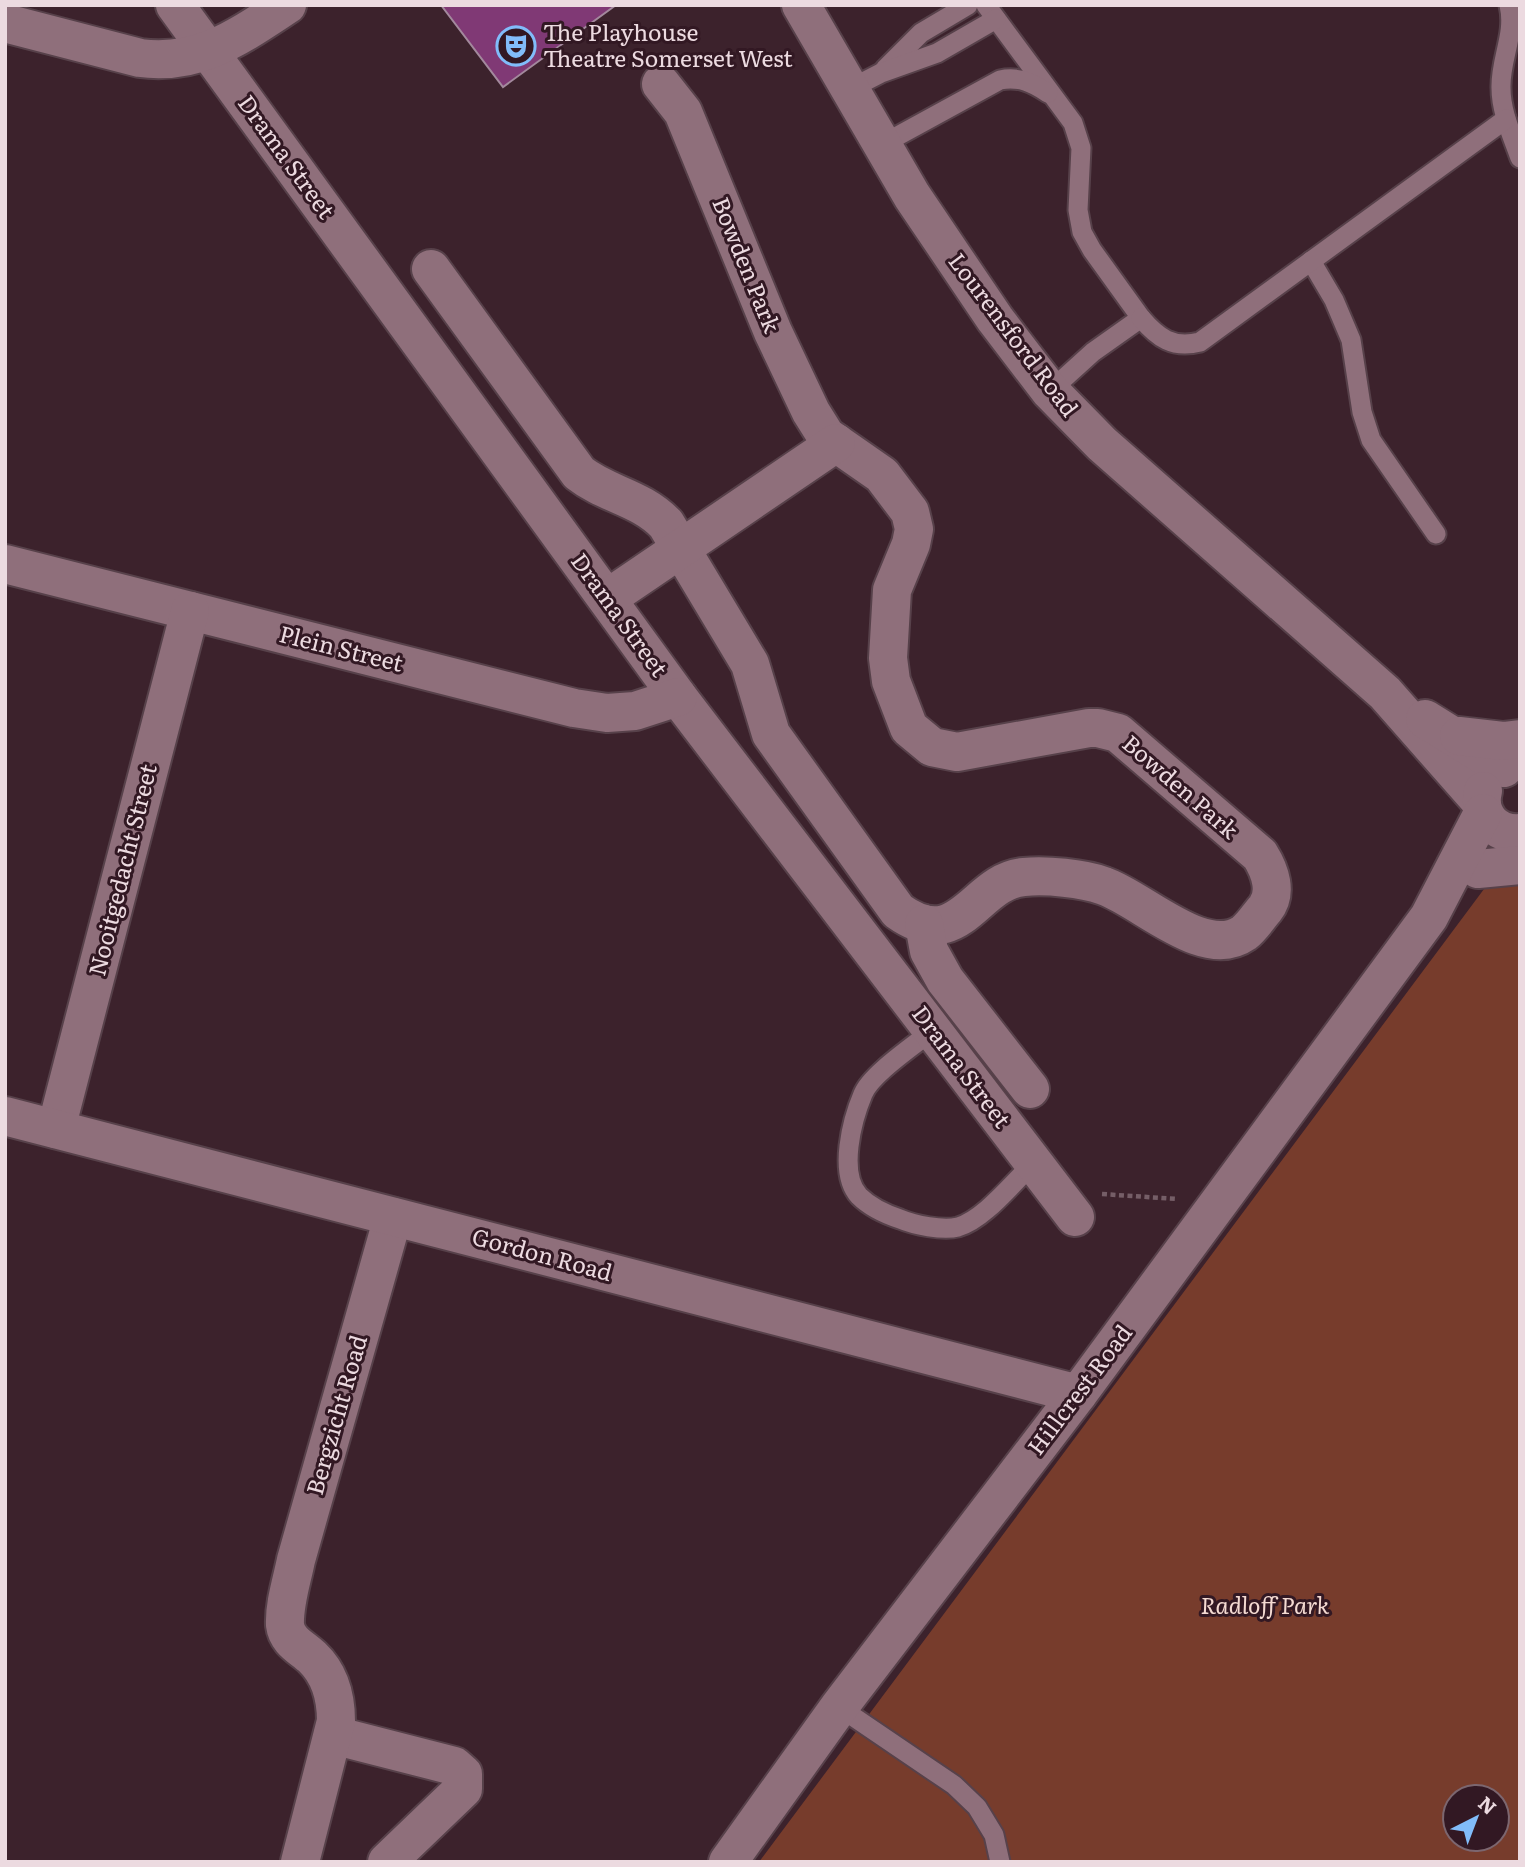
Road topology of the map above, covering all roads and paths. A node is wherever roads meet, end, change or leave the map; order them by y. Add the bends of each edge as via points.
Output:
1 (175, 5) edge
2 (288, 5) edge
3 (801, 5) edge
4 (968, 5) edge
5 (1509, 5) edge
6 (991, 12) edge
7 (5, 23) edge
8 (209, 51) junction
9 (866, 81) junction
10 (661, 85) dead end
11 (1055, 97) junction
12 (1506, 119) junction
13 (883, 144) junction
14 (1520, 158) edge
15 (1311, 261) junction
16 (431, 269) dead end
17 (1141, 318) junction
18 (1050, 391) junction
19 (836, 443) junction
20 (1436, 534) dead end
21 (681, 550) junction
22 (5, 564) edge
23 (608, 598) junction
24 (190, 611) junction
25 (1385, 693) junction
26 (678, 697) junction
27 (1515, 760) edge
28 (1507, 830) edge
29 (1429, 917) junction
30 (924, 923) junction
31 (933, 1030) junction
32 (1030, 1089) dead end
33 (5, 1116) edge
34 (56, 1129) junction
35 (1055, 1190) junction
36 (1220, 1201) junction
37 (393, 1217) junction
38 (1078, 1394) junction
39 (839, 1707) junction
40 (333, 1735) junction
41 (300, 1862) edge
42 (387, 1862) edge
43 (728, 1862) edge
44 (1000, 1862) edge

1 - 8 street, Drama Street
2 - 8 street
3 - 9 street, Lourensford Road
4 - 9 lane via 921,33
5 - 12 lane via 1511,31 1500,85
6 - 9 lane via 937,53
6 - 11 lane
7 - 8 street via 161,61
8 - 23 street, Drama Street
9 - 13 street, Lourensford Road
10 - 19 street, Bowden Park via 683,111 773,332 811,412
11 - 13 lane via 1027,81 1000,80
11 - 17 lane via 1073,123 1082,148 1078,210 1082,232
12 - 14 lane
12 - 15 lane
13 - 18 street, Lourensford Road via 912,196 995,319
15 - 17 lane via 1200,342 1165,341
15 - 20 lane via 1351,340 1371,440
16 - 21 street via 570,463 592,483 654,511
17 - 18 lane via 1093,352
18 - 25 street, Lourensford Road via 1102,444
19 - 21 street
19 - 30 street, Bowden Park via 882,475 913,520 911,544 892,590 888,671 902,714 920,740 957,752 1088,728 1118,733 1260,855 1271,878 1269,904 1247,932 1227,940 1204,939 1104,886 1032,877 999,885 953,921
21 - 23 street
21 - 30 street via 750,664 771,734 898,911
22 - 24 street, Plein Street
23 - 26 street, Drama Street
24 - 26 street, Plein Street via 574,708 635,711
24 - 34 street, Nooitgedacht Street
25 - 27 street, Lourensford Road via 1446,734 1503,741
25 - 28 street, Lourensford Road
26 - 31 street, Drama Street
27 - 28 street via 1485,782
28 - 29 street, Hillcrest Road
28 - 29 street, Hillcrest Road via 1478,869
29 - 36 street, Hillcrest Road
30 - 32 street via 929,951 944,980
31 - 35 street, Drama Street
31 - 35 lane via 863,1092 850,1136 847,1169 857,1194 878,1211 915,1225 956,1228
33 - 34 street, Gordon Road
34 - 37 street, Gordon Road
35 - 36 path
36 - 38 street, Hillcrest Road
37 - 38 street, Gordon Road
37 - 40 street, Bergzicht Road via 296,1560 286,1615 293,1643 320,1666 333,1691
38 - 39 street, Hillcrest Road
39 - 43 street, Hillcrest Road
39 - 44 lane via 954,1785 977,1807 994,1835
40 - 41 street
40 - 42 street via 454,1766 463,1774 463,1789

